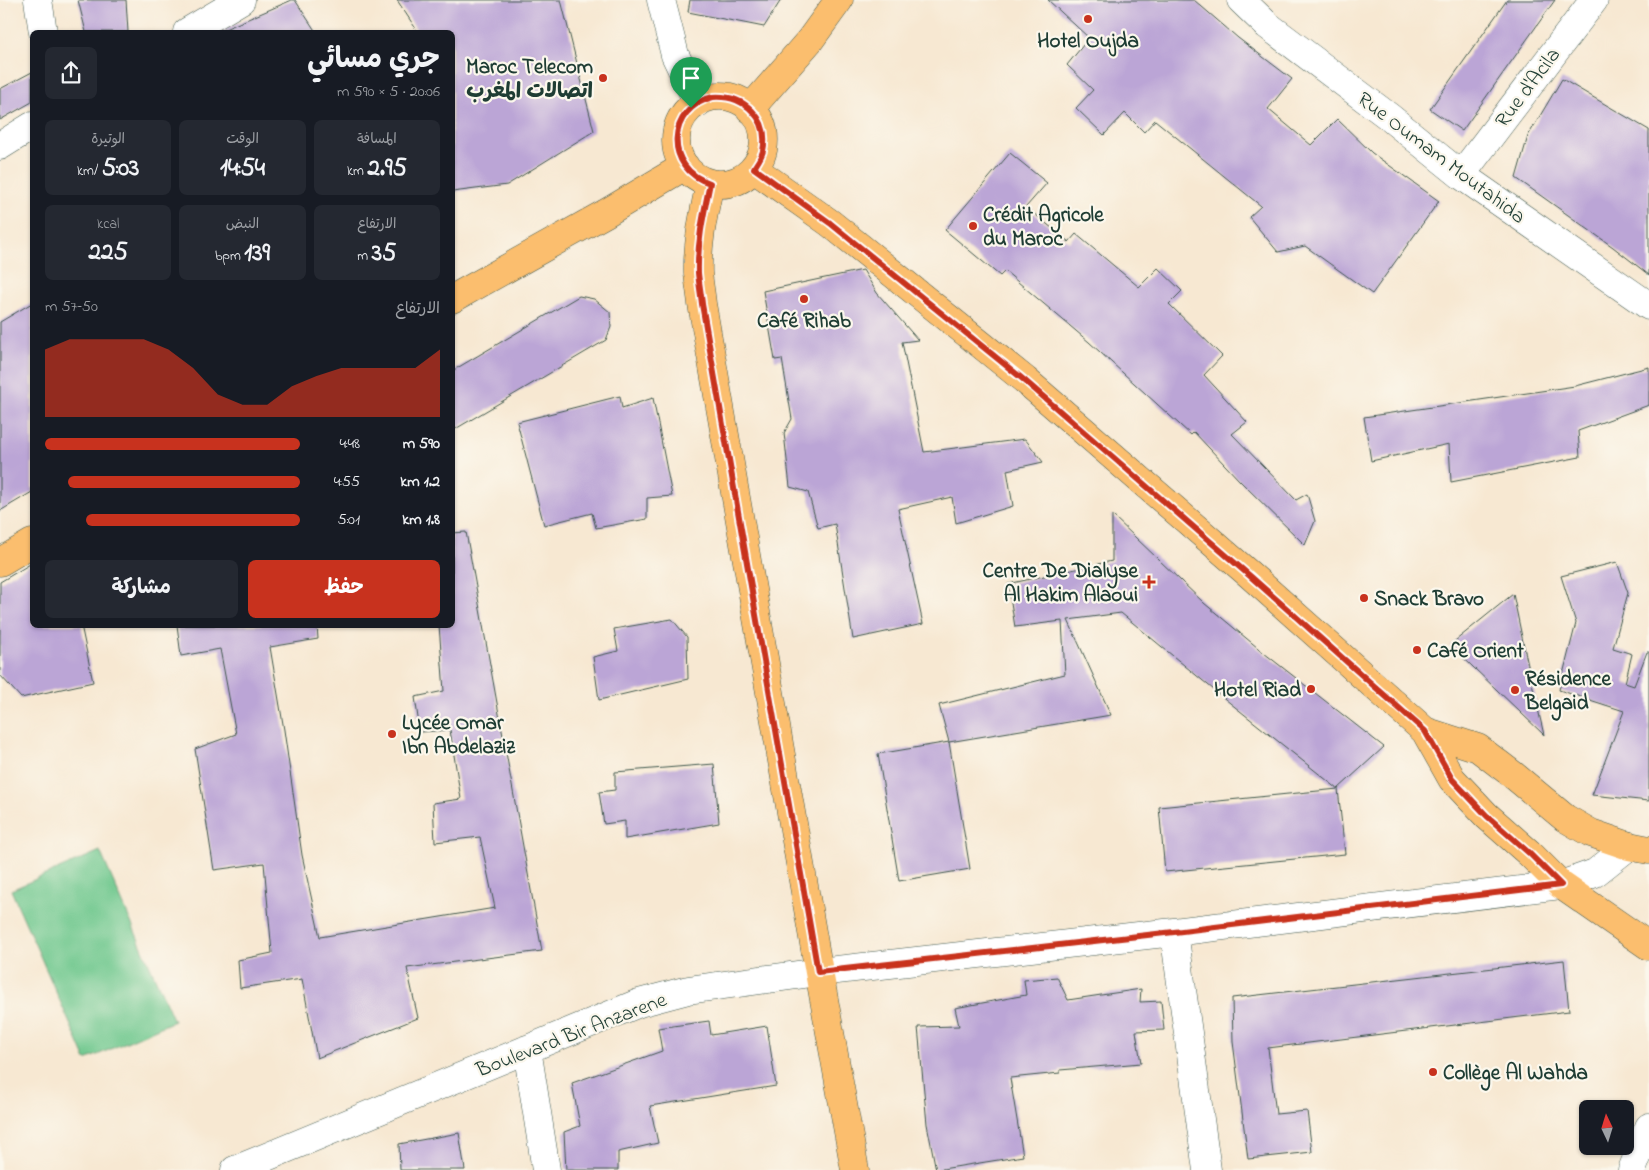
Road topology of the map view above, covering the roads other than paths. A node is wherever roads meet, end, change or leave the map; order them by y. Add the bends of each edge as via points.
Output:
1 (38, 0) edge
2 (241, 0) edge
3 (661, 0) edge
4 (839, 0) edge
5 (1241, 0) edge
6 (1594, 0) edge
7 (43, 30) edge
8 (190, 30) edge
9 (698, 103) junction
10 (750, 109) junction
11 (30, 127) edge
12 (0, 146) edge
13 (685, 166) junction
14 (754, 168) junction
15 (1461, 175) junction
16 (710, 183) junction
17 (455, 297) edge
18 (1649, 306) edge
19 (30, 544) edge
20 (0, 562) edge
21 (1425, 731) junction
22 (1639, 848) edge
23 (1561, 885) junction
24 (1174, 932) junction
25 (1649, 946) edge
26 (818, 972) junction
27 (527, 1049) junction
28 (1649, 1127) edge
29 (235, 1170) edge
30 (546, 1170) edge
31 (855, 1170) edge
32 (1208, 1170) edge
33 (1632, 1170) edge

1 - 7 street
2 - 8 street
3 - 9 street via 675,55
4 - 10 main road via 810,40
5 - 15 street, Rue Oumam Moutahida via 1267,25
6 - 15 street, Rue d'Acila
9 - 10 main road via 725,97
9 - 13 main road via 687,111 677,134 677,151
10 - 14 main road via 758,118 764,140
11 - 12 street
13 - 16 main road via 697,178
13 - 17 main road
14 - 16 main road via 745,177 730,183
14 - 21 main road via 830,223 1024,380
15 - 18 street, Rue Oumam Moutahida
16 - 26 main road via 699,252 702,304
19 - 20 main road
21 - 22 main road via 1478,748 1565,818 1591,833
21 - 23 main road via 1452,779
22 - 23 street, Boulevard Bir Anzarene via 1595,873
23 - 24 street, Boulevard Bir Anzarene
23 - 25 main road
24 - 26 street, Boulevard Bir Anzarene
24 - 32 street
26 - 27 street, Boulevard Bir Anzarene via 688,990 638,1004
26 - 31 main road
27 - 29 street, Boulevard Bir Anzarene
27 - 30 street
28 - 33 street

